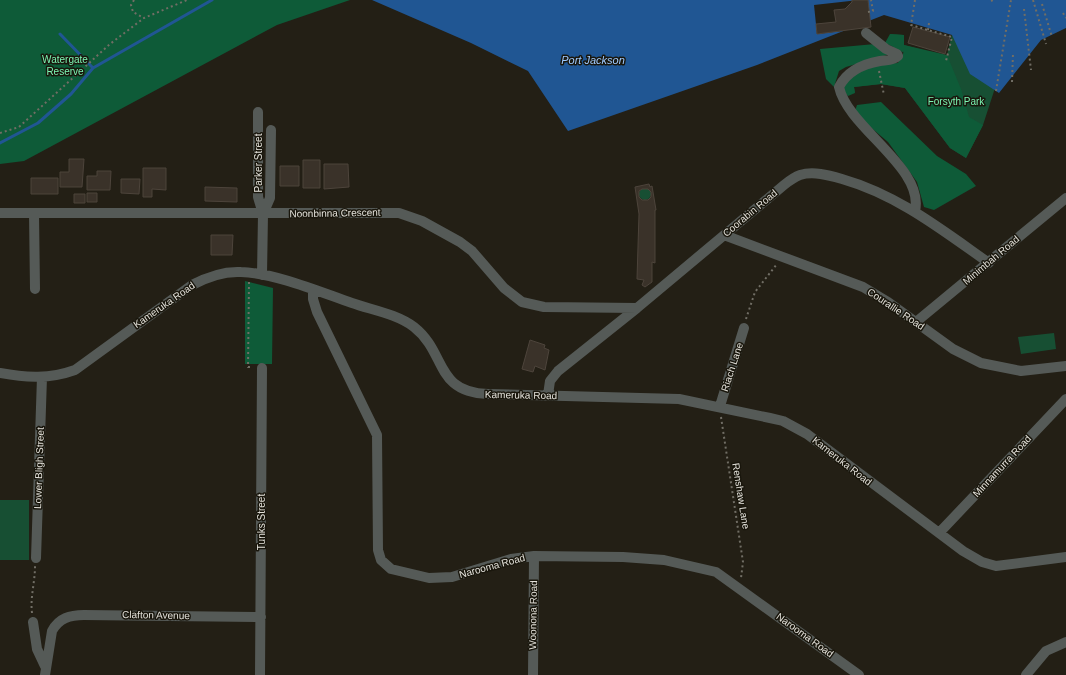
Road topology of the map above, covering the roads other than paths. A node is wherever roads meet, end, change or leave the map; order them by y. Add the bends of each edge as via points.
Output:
1 (866, 33) dead end
2 (258, 112) dead end
3 (271, 130) dead end
4 (1066, 198) edge
5 (915, 211) junction
6 (0, 213) edge
7 (34, 213) junction
8 (263, 214) junction
9 (724, 235) junction
10 (989, 263) junction
11 (262, 275) junction
12 (35, 289) dead end
13 (313, 290) junction
14 (637, 308) junction
15 (916, 322) junction
16 (744, 328) road end
17 (1066, 366) edge
18 (262, 368) road end
19 (0, 373) edge
20 (42, 377) junction
21 (548, 395) junction
22 (1066, 399) edge
23 (720, 406) junction
24 (939, 533) junction
25 (534, 556) junction
26 (1066, 557) edge
27 (36, 558) road end
28 (261, 616) junction
29 (33, 622) road end
30 (1066, 642) edge
31 (45, 670) edge
32 (260, 675) edge
33 (533, 675) edge
34 (859, 675) edge
35 (1026, 675) edge

1 - 5 street via 886,49 897,54 896,58 862,66 850,72 838,87 840,95 856,120 892,155 917,200
2 - 8 street, Parker Street via 258,197
3 - 8 street, Parker Street via 270,198
4 - 10 street, Minimbah Road
5 - 9 street, Coorabin Road via 888,196 853,182 826,175 806,174 789,181
5 - 10 street, Coorabin Road
6 - 7 street, Noonbinna Crescent
7 - 8 street, Noonbinna Crescent
7 - 12 street
8 - 11 street, Parker Street
8 - 14 street, Noonbinna Crescent via 398,213 422,221 460,242 472,251 504,288 522,302 544,307
9 - 14 street, Coorabin Road
9 - 15 street, Courallie Road via 863,287
10 - 15 street, Minimbah Road
11 - 13 street, Kameruka Road
11 - 20 street, Kameruka Road via 227,273 203,279 181,292 84,364 65,374
13 - 21 street, Kameruka Road via 407,323 425,339 451,382 466,392
13 - 25 street, Narooma Road via 317,312 377,435 378,550 383,563 397,571 441,578 511,559
14 - 21 street, Coorabin Road via 554,374
15 - 17 street, Courallie Road via 953,349 982,363 1021,371
16 - 23 street, Riach Lane
18 - 28 street, Tunks Street
19 - 20 street, Kameruka Road
20 - 27 street, Lower Bligh Street
21 - 23 street, Kameruka Road via 668,398
22 - 24 street, Minnamurra Road
23 - 24 street, Kameruka Road via 794,426
24 - 26 street, Kameruka Road via 973,558 989,565
25 - 33 street, Woonona Road
25 - 34 street, Narooma Road via 664,560 716,572
28 - 31 street, Clafton Avenue via 69,616 55,625
28 - 32 street, Tunks Street
29 - 31 street via 37,649
30 - 35 street via 1046,651

